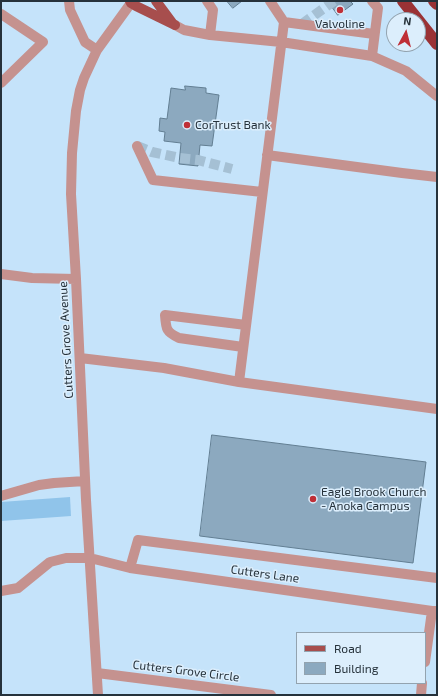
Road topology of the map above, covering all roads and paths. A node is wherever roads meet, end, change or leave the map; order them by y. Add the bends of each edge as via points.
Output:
1 (69, 1) edge
2 (156, 1) edge
3 (207, 1) edge
4 (270, 1) edge
5 (372, 1) edge
6 (403, 1) edge
7 (434, 1) edge
8 (132, 2) edge
9 (437, 4) edge
10 (1, 14) edge
11 (284, 22) junction
12 (175, 25) junction
13 (374, 34) junction
14 (210, 35) junction
15 (281, 42) junction
16 (437, 44) edge
17 (97, 50) junction
18 (372, 56) junction
19 (1, 83) edge
20 (437, 96) edge
21 (136, 146) dead end
22 (267, 155) junction
23 (437, 177) edge
24 (262, 192) junction
25 (1, 274) edge
26 (76, 279) junction
27 (246, 325) junction
28 (243, 347) junction
29 (80, 358) junction
30 (238, 382) junction
31 (437, 409) edge
32 (85, 481) junction
33 (1, 496) edge
34 (90, 558) junction
35 (130, 568) junction
36 (437, 578) edge
37 (1, 591) edge
38 (434, 611) edge
39 (426, 656) edge
40 (97, 673) junction
41 (422, 684) edge
42 (98, 695) edge
43 (271, 695) edge
44 (421, 695) edge

1 - 17 street via 70,10 85,42
2 - 12 main road
3 - 14 street via 213,10
4 - 11 street
5 - 13 street via 378,8
6 - 16 highway
7 - 9 highway
8 - 12 main road
8 - 17 street, Cutters Grove Avenue
10 - 19 street via 42,42
11 - 13 street
11 - 15 street
12 - 14 street via 184,30
13 - 18 street
14 - 15 street
15 - 18 street
15 - 22 street
17 - 26 street, Cutters Grove Avenue via 80,90 72,153 71,194
18 - 20 street via 406,71
21 - 24 street via 153,180
22 - 23 street
22 - 24 street
24 - 27 street
25 - 26 street
26 - 29 street, Cutters Grove Avenue
27 - 28 street
27 - 28 street via 165,315 166,328 179,338
28 - 30 street
29 - 30 street via 164,368
29 - 32 street, Cutters Grove Avenue
30 - 31 street
32 - 33 street via 39,485
32 - 34 street, Cutters Grove Avenue
34 - 35 street, Cutters Lane
34 - 37 street, Cutters Lane via 66,558 50,562 18,588
34 - 40 street, Cutters Grove Avenue
35 - 36 street via 138,540
35 - 38 street, Cutters Lane
38 - 39 street
40 - 42 street, Cutters Grove Avenue
40 - 43 street, Cutters Grove Circle
41 - 44 street

